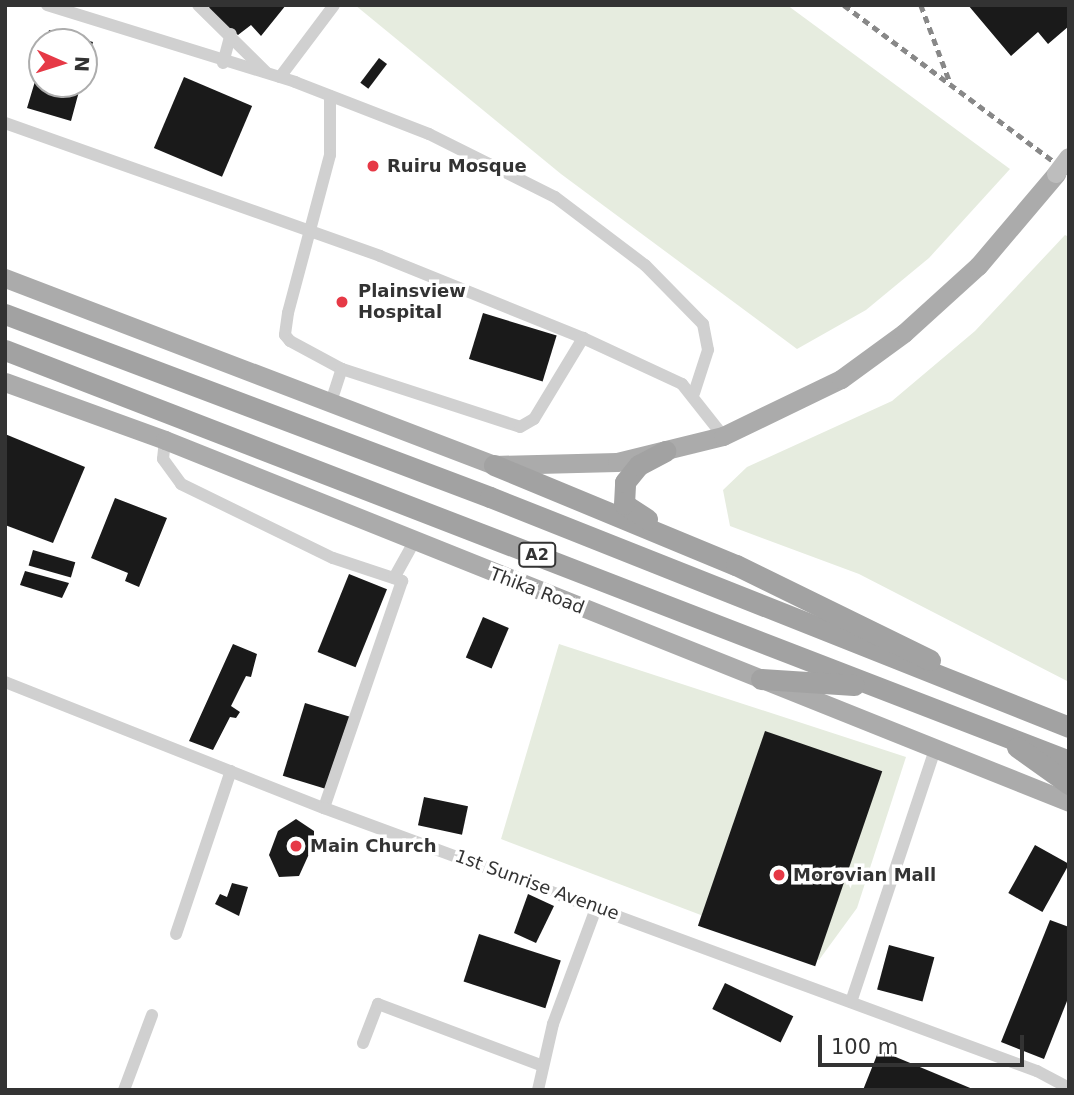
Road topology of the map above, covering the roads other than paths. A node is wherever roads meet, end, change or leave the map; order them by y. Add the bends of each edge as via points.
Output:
1 (47, 5) edge
2 (198, 5) edge
3 (334, 5) edge
4 (231, 34) junction
5 (223, 63) junction
6 (267, 72) junction
7 (280, 77) junction
8 (330, 96) junction
9 (5, 123) edge
10 (1069, 157) edge
11 (1056, 174) joint
12 (309, 230) junction
13 (5, 278) edge
14 (5, 314) edge
15 (583, 338) junction
16 (5, 350) edge
17 (342, 369) junction
18 (5, 382) edge
19 (694, 393) junction
20 (331, 401) junction
21 (723, 436) junction
22 (165, 440) junction
23 (665, 451) junction
24 (494, 465) junction
25 (414, 542) junction
26 (736, 565) junction
27 (394, 578) junction
28 (761, 680) junction
29 (5, 682) edge
30 (870, 685) junction
31 (1000, 697) junction
32 (1069, 727) edge
33 (1001, 734) junction
34 (935, 749) junction
35 (1069, 761) edge
36 (231, 771) junction
37 (1069, 784) edge
38 (1069, 802) edge
39 (324, 808) junction
40 (597, 906) junction
41 (176, 934) dead end
42 (851, 1002) junction
43 (152, 1016) dead end
44 (363, 1042) dead end
45 (543, 1066) junction
46 (1069, 1088) edge
47 (124, 1090) edge
48 (538, 1090) edge

1 - 5 street
2 - 4 street
3 - 7 street
4 - 5 street
4 - 6 street
5 - 6 street
6 - 7 street
7 - 8 street
8 - 12 street via 330,155
8 - 19 street via 507,170 569,205 645,265 707,332 708,350
9 - 12 street
10 - 11 main road, bridge
11 - 21 main road via 978,266 879,354 811,397
12 - 15 street
12 - 17 street via 285,335
13 - 20 main road
14 - 31 highway, A2
15 - 17 street via 534,419 520,427
15 - 19 street
16 - 30 highway, Thika Road / A2
17 - 20 street
18 - 22 main road, Thika Road
19 - 21 street
20 - 24 main road
21 - 23 main road
22 - 25 main road, Thika Road
22 - 27 street via 163,459 181,484 333,558
23 - 24 main road via 569,466
23 - 26 highway via 639,466 625,481 624,504
24 - 26 highway
25 - 27 street
25 - 28 main road, Thika Road
26 - 31 highway
27 - 39 street via 402,581
28 - 30 highway
28 - 34 main road, Thika Road
29 - 36 street, 1st Sunrise Avenue
30 - 33 highway, Thika Road / A2
31 - 32 highway, A2
33 - 35 highway, Thika Road / A2
33 - 37 highway via 1051,776
34 - 38 main road, Thika Road
34 - 42 street
36 - 39 street, 1st Sunrise Avenue
36 - 41 street
39 - 40 street, 1st Sunrise Avenue
40 - 42 street, 1st Sunrise Avenue
40 - 45 street via 553,1024
42 - 46 street, 1st Sunrise Avenue via 1037,1071
43 - 47 street
44 - 45 street via 379,1004
45 - 48 street

